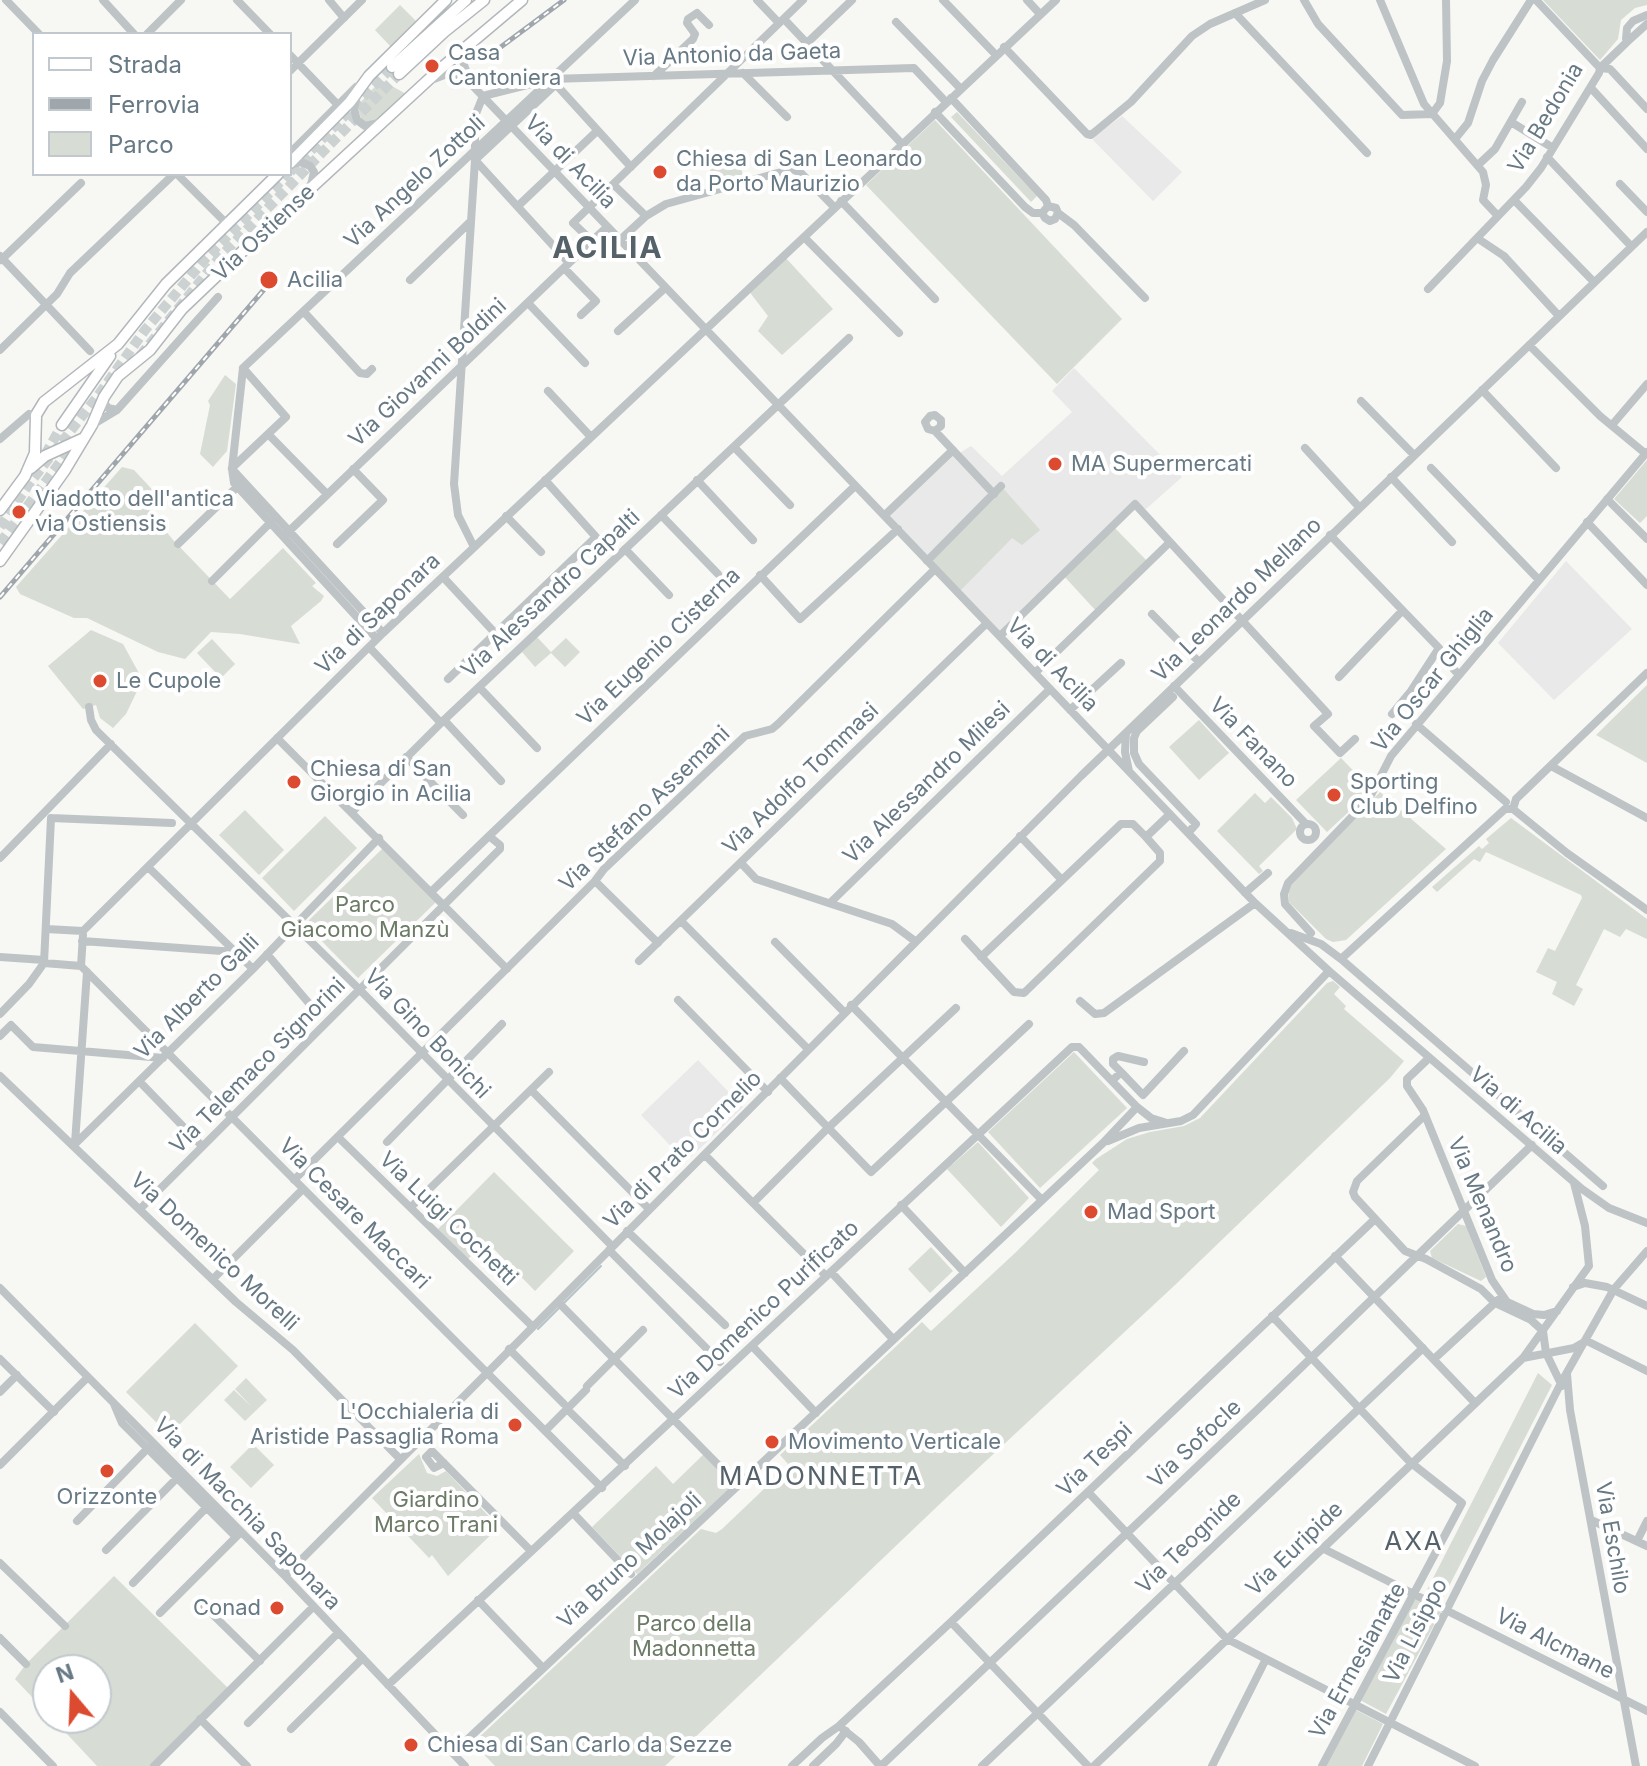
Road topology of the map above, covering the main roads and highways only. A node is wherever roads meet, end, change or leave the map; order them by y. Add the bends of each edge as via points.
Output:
1 (446, 0) edge
2 (466, 0) edge
3 (484, 0) edge
4 (522, 0) edge
5 (292, 162) edge
6 (276, 176) edge
7 (118, 344) junction
8 (62, 425) tunnel mouth
9 (36, 427) junction
10 (85, 437) junction
11 (59, 449) junction
12 (25, 476) junction
13 (0, 510) edge
14 (0, 561) edge

1 - 5 main road
2 - 3 main road via 395,70
4 - 10 main road, Via Ostiense via 193,297 151,348 116,379
6 - 7 main road via 171,279
7 - 8 main road
7 - 9 main road via 44,402
9 - 11 main road via 42,440
9 - 12 main road via 36,450
10 - 11 main road
10 - 14 main road, Via Ostiense
11 - 12 main road
12 - 13 main road

